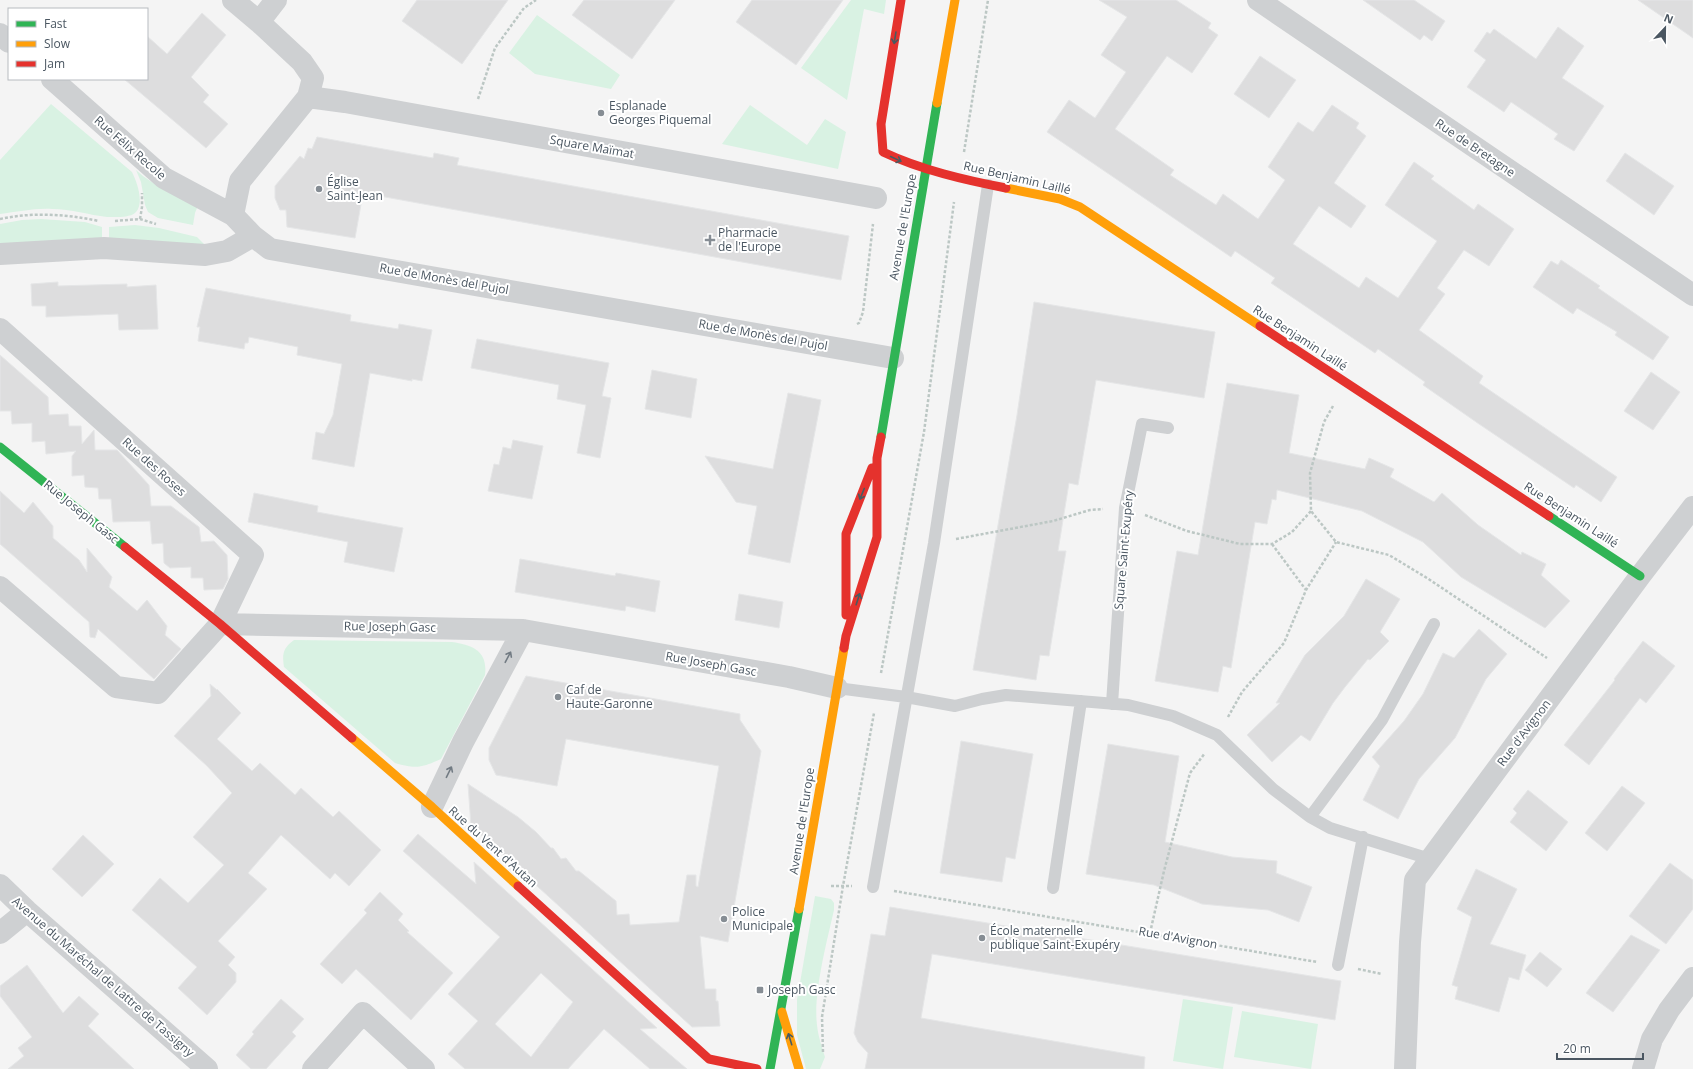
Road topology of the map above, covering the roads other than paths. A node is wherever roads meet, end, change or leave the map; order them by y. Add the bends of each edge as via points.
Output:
1 (233, 0) edge
2 (276, 0) edge
3 (901, 0) edge
4 (955, 0) edge
5 (1258, 0) edge
6 (259, 22) junction
7 (0, 34) edge
8 (8, 41) edge
9 (53, 80) edge
10 (308, 97) junction
11 (925, 168) junction
12 (988, 185) junction
13 (876, 198) road end
14 (233, 215) junction
15 (253, 236) junction
16 (0, 254) edge
17 (1693, 295) edge
18 (0, 329) edge
19 (893, 358) junction
20 (1168, 428) dead end
21 (0, 447) edge
22 (877, 458) junction
23 (1693, 507) edge
24 (1640, 576) junction
25 (0, 587) edge
26 (220, 624) junction
27 (1434, 624) dead end
28 (523, 630) junction
29 (846, 636) junction
30 (837, 688) junction
31 (906, 698) junction
32 (1081, 702) junction
33 (1112, 704) junction
34 (432, 807) junction
35 (1310, 817) junction
36 (1363, 837) junction
37 (1430, 859) junction
38 (0, 885) edge
39 (873, 887) road end
40 (1053, 888) dead end
41 (27, 911) junction
42 (0, 933) edge
43 (1338, 965) road end
44 (1693, 978) edge
45 (781, 1009) junction
46 (207, 1069) edge
47 (313, 1069) edge
48 (424, 1069) edge
49 (757, 1069) edge
50 (770, 1069) edge
51 (799, 1069) edge
52 (1405, 1069) edge
53 (1643, 1069) edge

1 - 6 street
2 - 6 street
3 -> 11 street, Rue Benjamin Laillé via 881,124 883,152
4 - 11 street, Avenue de l'Europe
5 - 17 street, Rue de Bretagne
6 - 10 street via 302,62 313,78
7 - 8 street
9 - 14 street, Rue Félix Recole via 164,178
10 - 13 street, Square Maïmat
10 - 14 street via 240,181
11 - 12 street, Rue Benjamin Laillé
11 - 19 street, Avenue de l'Europe
12 - 24 street, Rue Benjamin Laillé via 1060,199 1080,207
12 - 31 lane via 934,543
14 - 15 street, Rue Félix Recole
15 - 16 street via 226,251 205,255 104,248
15 - 19 street, Rue de Monès del Pujol via 270,249
18 - 26 street, Rue des Roses via 252,555
19 - 22 street, Avenue de l'Europe
20 - 33 lane, Square Saint-Exupéry via 1142,424 1125,508
21 - 26 street, Rue Joseph Gasc
29 -> 22 street, Avenue de l'Europe via 877,537
22 -> 29 street, Avenue de l'Europe via 846,534
23 - 24 street, Rue d'Avignon
24 - 37 street, Rue d'Avignon
25 - 26 street via 116,688 158,693
26 - 28 street, Rue Joseph Gasc
26 - 34 street, Rue du Vent d'Autan
27 - 35 lane via 1382,720
28 - 30 street, Rue Joseph Gasc
34 -> 28 street via 463,742
29 - 30 street, Avenue de l'Europe
30 - 31 lane
30 - 45 street, Avenue de l'Europe
31 - 32 lane via 955,706 1006,695
31 - 39 lane
32 - 33 lane
32 - 40 lane
33 - 35 lane via 1128,705 1173,716 1218,735 1272,789
34 - 49 street, Rue du Vent d'Autan via 709,1059
35 - 36 lane via 1330,828
36 - 37 lane
36 - 43 lane
37 - 52 street, Rue d'Avignon via 1414,880
38 - 41 street, Avenue du Maréchal de Lattre de Tassigny
41 - 42 street
41 - 46 street, Avenue du Maréchal de Lattre de Tassigny
44 - 53 street via 1669,1010 1652,1039
45 - 50 street, Avenue de l'Europe
51 -> 45 street, Avenue de l'Europe
47 - 48 street via 363,1013

